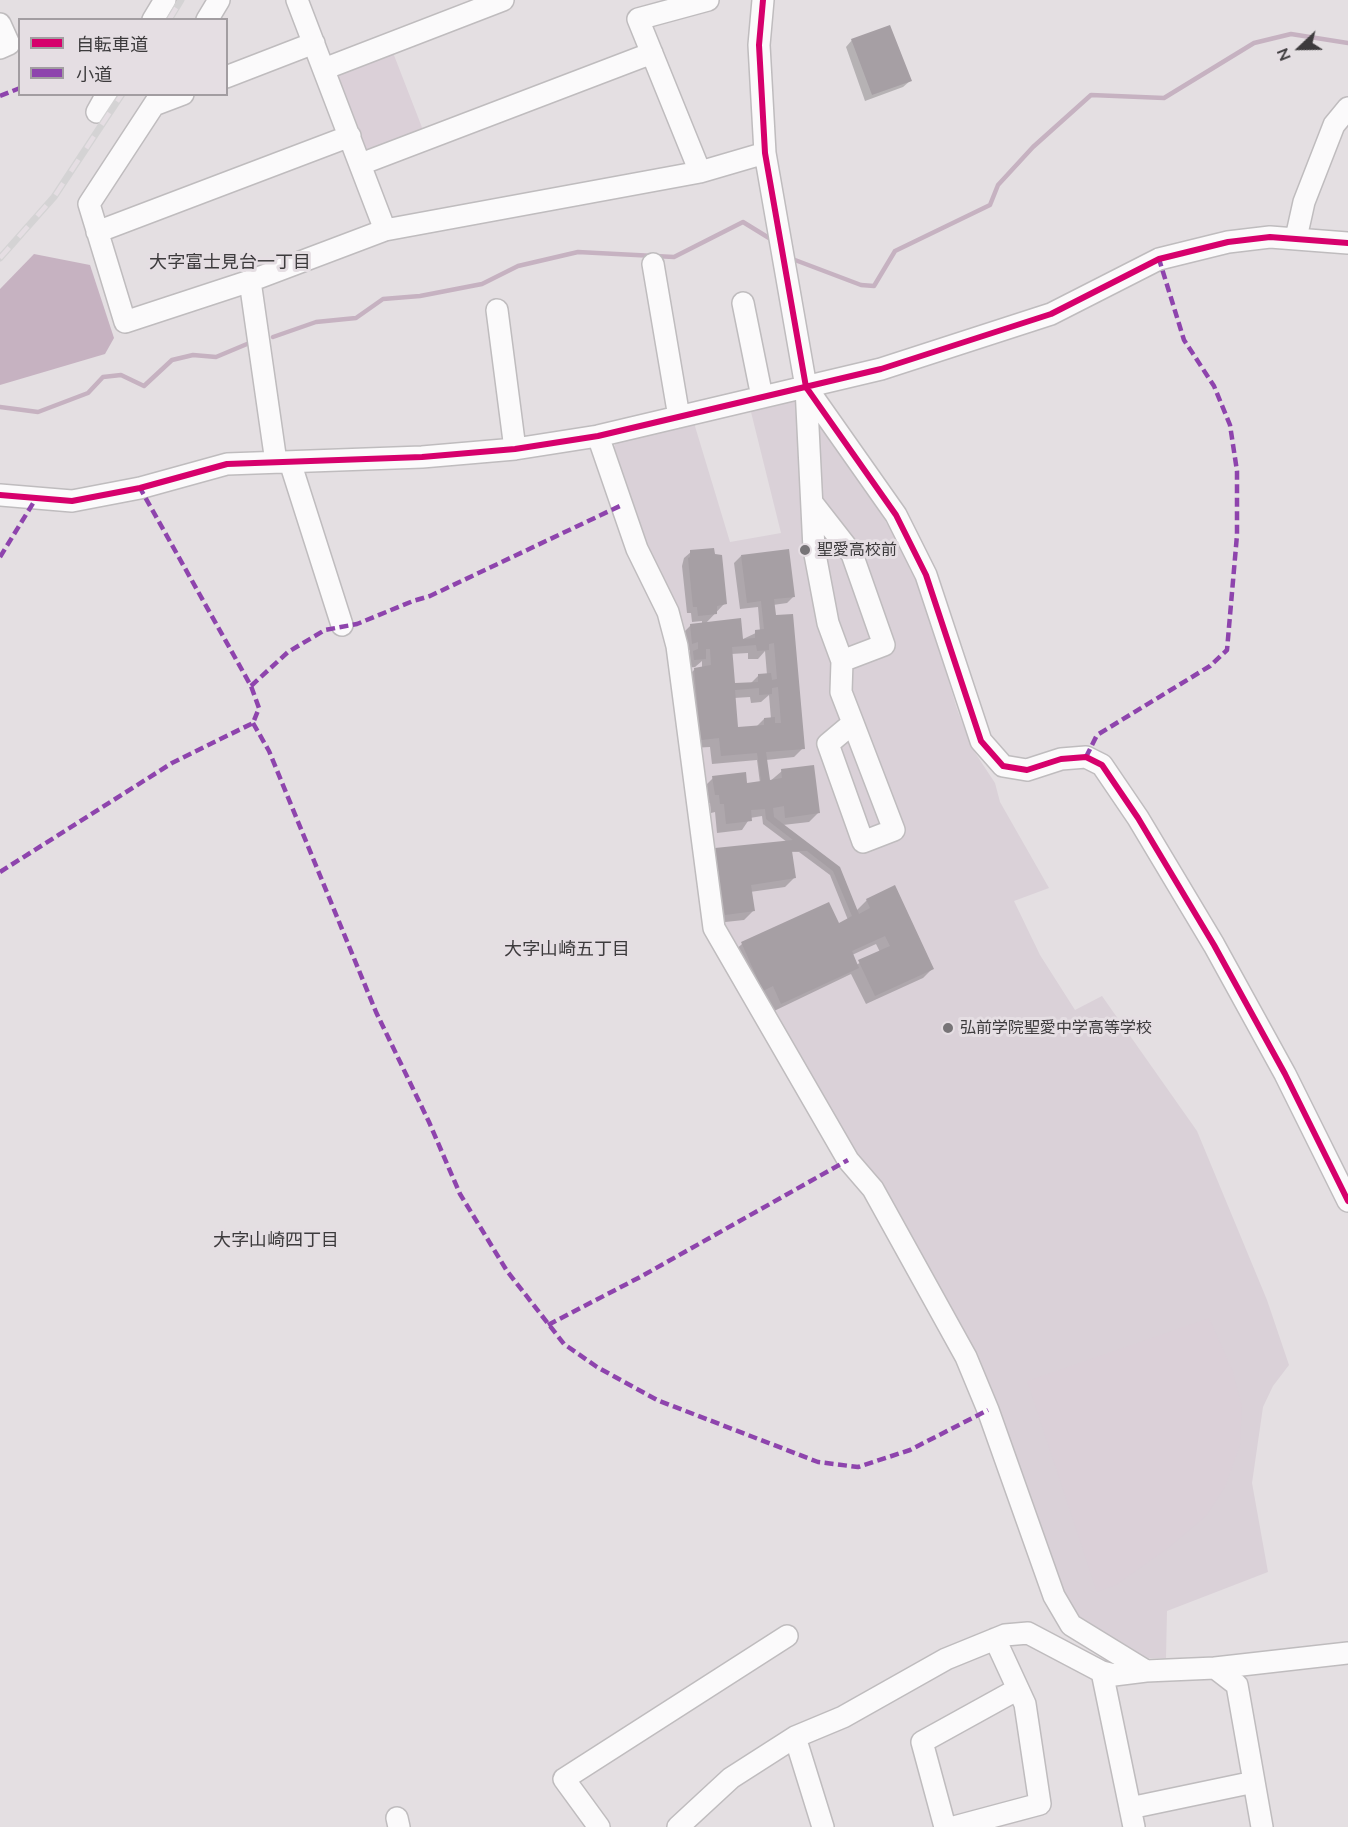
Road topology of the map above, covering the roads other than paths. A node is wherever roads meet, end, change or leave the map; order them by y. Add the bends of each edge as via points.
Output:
1 (165, 0) edge
2 (219, 0) edge
3 (297, 0) edge
4 (503, 0) edge
5 (708, 0) edge
6 (763, 0) edge
7 (154, 18) edge
8 (208, 18) edge
9 (0, 24) edge
10 (314, 44) junction
11 (0, 48) edge
12 (652, 53) junction
13 (324, 69) junction
14 (228, 76) edge
15 (175, 96) edge
16 (158, 100) edge
17 (1348, 108) edge
18 (350, 136) junction
19 (765, 153) junction
20 (361, 164) junction
21 (700, 172) junction
22 (385, 230) junction
23 (97, 232) junction
24 (1296, 238) junction
25 (1348, 243) edge
26 (653, 264) dead end
27 (250, 281) junction
28 (742, 303) dead end
29 (497, 310) dead end
30 (806, 387) junction
31 (762, 398) junction
32 (679, 417) junction
33 (598, 436) junction
34 (514, 449) junction
35 (283, 462) junction
36 (0, 495) edge
37 (813, 504) junction
38 (342, 625) dead end
39 (842, 661) junction
40 (853, 723) junction
41 (1348, 1201) edge
42 (788, 1636) dead end
43 (995, 1639) junction
44 (1348, 1653) edge
45 (1215, 1668) junction
46 (1146, 1671) junction
47 (1102, 1672) junction
48 (1018, 1689) junction
49 (795, 1737) junction
50 (1254, 1782) junction
51 (1132, 1817) edge
52 (599, 1827) edge
53 (678, 1827) edge
54 (823, 1827) edge
55 (945, 1827) edge
56 (954, 1827) edge
57 (1262, 1827) edge

1 - 7 street
2 - 8 street
3 - 10 street
4 - 13 street
5 - 12 street via 638,19
6 - 19 street via 759,45
9 - 11 street via 9,44
10 - 13 street
10 - 14 street
12 - 20 street
12 - 21 street
13 - 18 street
15 - 16 street
16 - 23 street via 89,204
17 - 24 street via 1334,125 1304,202
18 - 20 street
18 - 23 street
19 - 21 street
19 - 30 street
20 - 22 street
21 - 22 street
22 - 27 street
23 - 27 street via 125,322
24 - 25 street
24 - 30 street via 1228,242 1159,259 1051,314 881,369
26 - 32 street
27 - 35 street
28 - 31 street
29 - 34 street
30 - 31 street
30 - 37 street
30 - 41 street via 896,515 926,575 981,741 1003,766 1027,770 1061,759 1086,757 1102,765 1214,945 1285,1074
31 - 32 street
32 - 33 street
33 - 34 street
33 - 46 street via 637,549 668,612 677,646 714,928 848,1160 873,1189 966,1357 1054,1596 1071,1625
34 - 35 street
35 - 36 street via 227,464 140,488 72,501
35 - 38 street
37 - 39 street via 816,560 828,623
37 - 39 street via 852,554 884,645
39 - 40 street via 841,692
40 - 40 street via 894,830 863,842 828,744
42 - 52 street via 564,1779
43 - 47 street via 1028,1633
43 - 48 street
43 - 49 street via 946,1659 843,1717
44 - 45 street
45 - 46 street
45 - 50 street via 1237,1685
46 - 47 street via 1114,1675
47 - 51 street
48 - 55 street via 922,1742
48 - 56 street via 1024,1704 1040,1804
49 - 53 street via 731,1778
49 - 54 street
50 - 51 street
50 - 57 street

